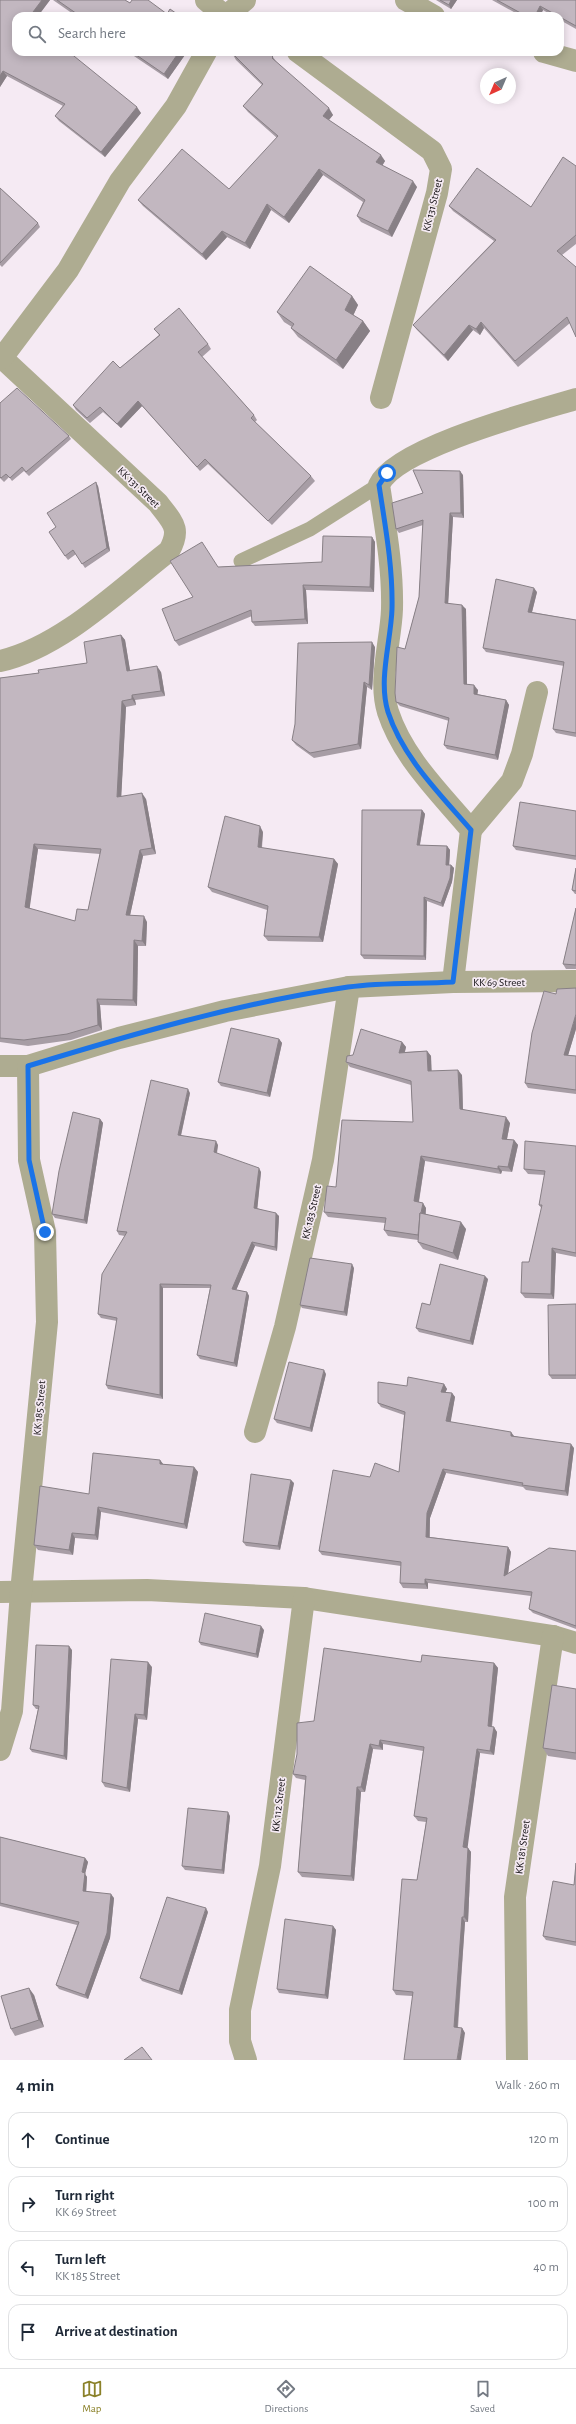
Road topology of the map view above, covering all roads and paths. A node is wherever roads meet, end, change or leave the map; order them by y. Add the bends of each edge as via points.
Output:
1 (206, 0) edge
2 (246, 0) edge
3 (406, 0) edge
4 (221, 12) edge
5 (231, 12) edge
6 (427, 12) edge
7 (204, 56) edge
8 (303, 56) edge
9 (558, 56) edge
10 (576, 61) edge
11 (1, 357) edge
12 (381, 398) dead end
13 (576, 399) edge
14 (379, 485) junction
15 (241, 561) dead end
16 (0, 661) edge
17 (537, 692) dead end
18 (471, 830) junction
19 (453, 982) junction
20 (576, 982) edge
21 (349, 987) junction
22 (0, 1066) edge
23 (28, 1066) junction
24 (255, 1432) dead end
25 (11, 1592) edge
26 (304, 1598) junction
27 (553, 1636) junction
28 (576, 1644) edge
29 (0, 1750) edge
30 (246, 2060) edge
31 (517, 2060) edge

1 - 4 street
2 - 5 street
3 - 6 street
7 - 11 street, KK 131 Street via 176,106 120,181 68,270
8 - 12 street, KK 131 Street via 432,151 441,169
9 - 10 street
11 - 16 street, KK 131 Street via 158,503 176,528 176,539 169,551 56,637 14,658
13 - 14 street via 457,435 401,464 387,473
14 - 15 lane via 310,529
14 - 18 street via 391,578 392,609 385,684 387,710 400,742 415,764
17 - 18 street via 522,754 512,782
18 - 19 street
19 - 20 street, KK 69 Street
19 - 21 street, KK 69 Street
21 - 23 street, KK 69 Street via 224,1011 119,1038
21 - 24 street, KK 183 Street via 323,1160 285,1327
22 - 23 street, KK 69 Street
23 - 25 street, KK 185 Street via 29,1160 45,1232 47,1322
25 - 26 street via 147,1590
25 - 29 street, KK 185 Street via 12,1711
26 - 27 street
26 - 30 street, KK 112 Street via 271,1859 240,2010 240,2041
27 - 28 street
27 - 31 street, KK 181 Street via 515,1897

